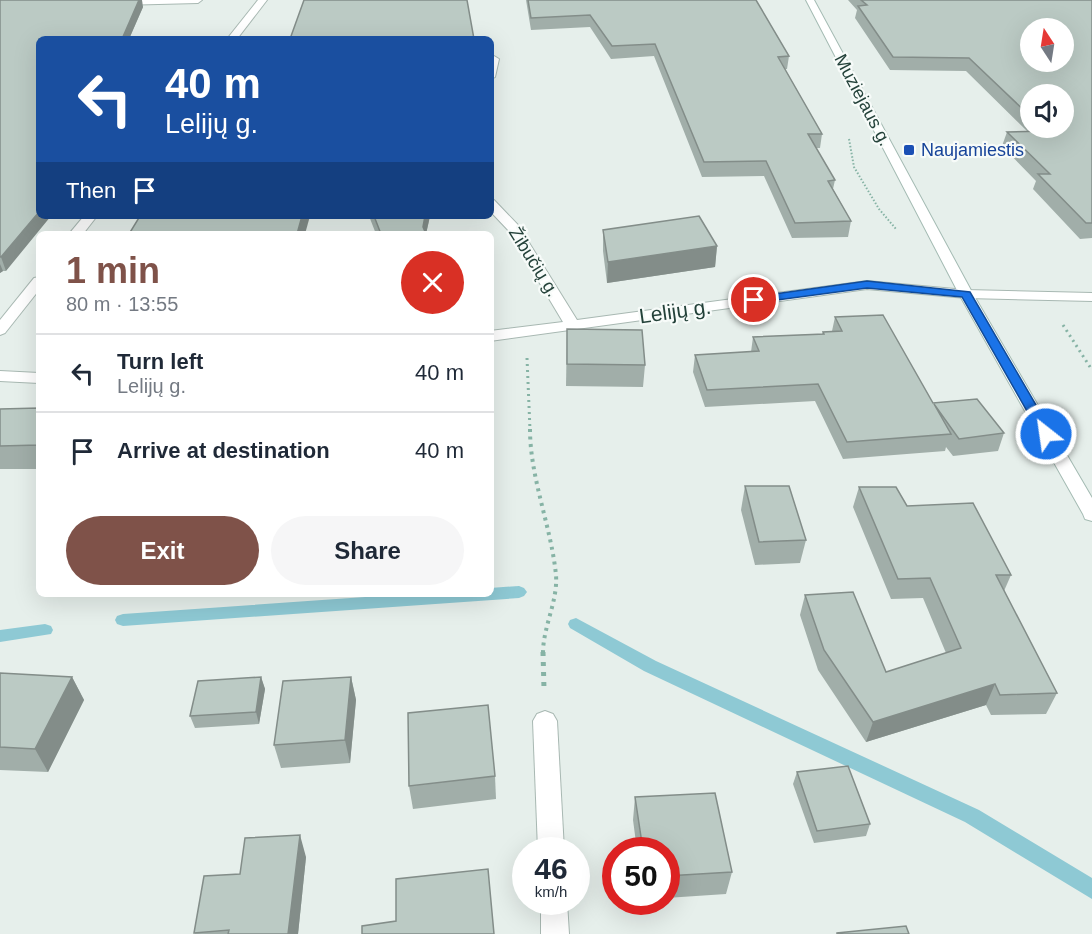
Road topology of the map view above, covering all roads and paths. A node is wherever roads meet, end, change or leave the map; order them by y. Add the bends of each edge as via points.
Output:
1 (198, 0) edge
2 (263, 0) edge
3 (810, 0) edge
4 (105, 2) edge
5 (234, 36) edge
6 (494, 207) edge
7 (88, 219) edge
8 (78, 231) edge
9 (36, 285) edge
10 (966, 294) junction
11 (1044, 296) junction
12 (1092, 297) edge
13 (573, 325) junction
14 (0, 330) edge
15 (517, 332) junction
16 (494, 335) edge
17 (1092, 370) edge
18 (0, 376) edge
19 (36, 378) edge
20 (1092, 514) edge
21 (545, 721) joint
22 (550, 837) edge
23 (554, 915) edge
24 (555, 934) edge

1 - 4 street
2 - 5 street
3 - 10 street, Muziejaus g.
6 - 13 street, Žibučių g. via 513,228
7 - 8 street
9 - 14 street
10 - 11 street, Lelijų g.
10 - 13 street, Lelijų g. via 867,285
10 - 20 street, Muziejaus g.
11 - 12 street, Lelijų g.
11 - 17 path
13 - 15 street, Lelijų g.
15 - 16 street, Lelijų g.
15 - 21 path via 529,364 530,451 556,578 543,646
18 - 19 street
21 - 22 street
23 - 24 street

